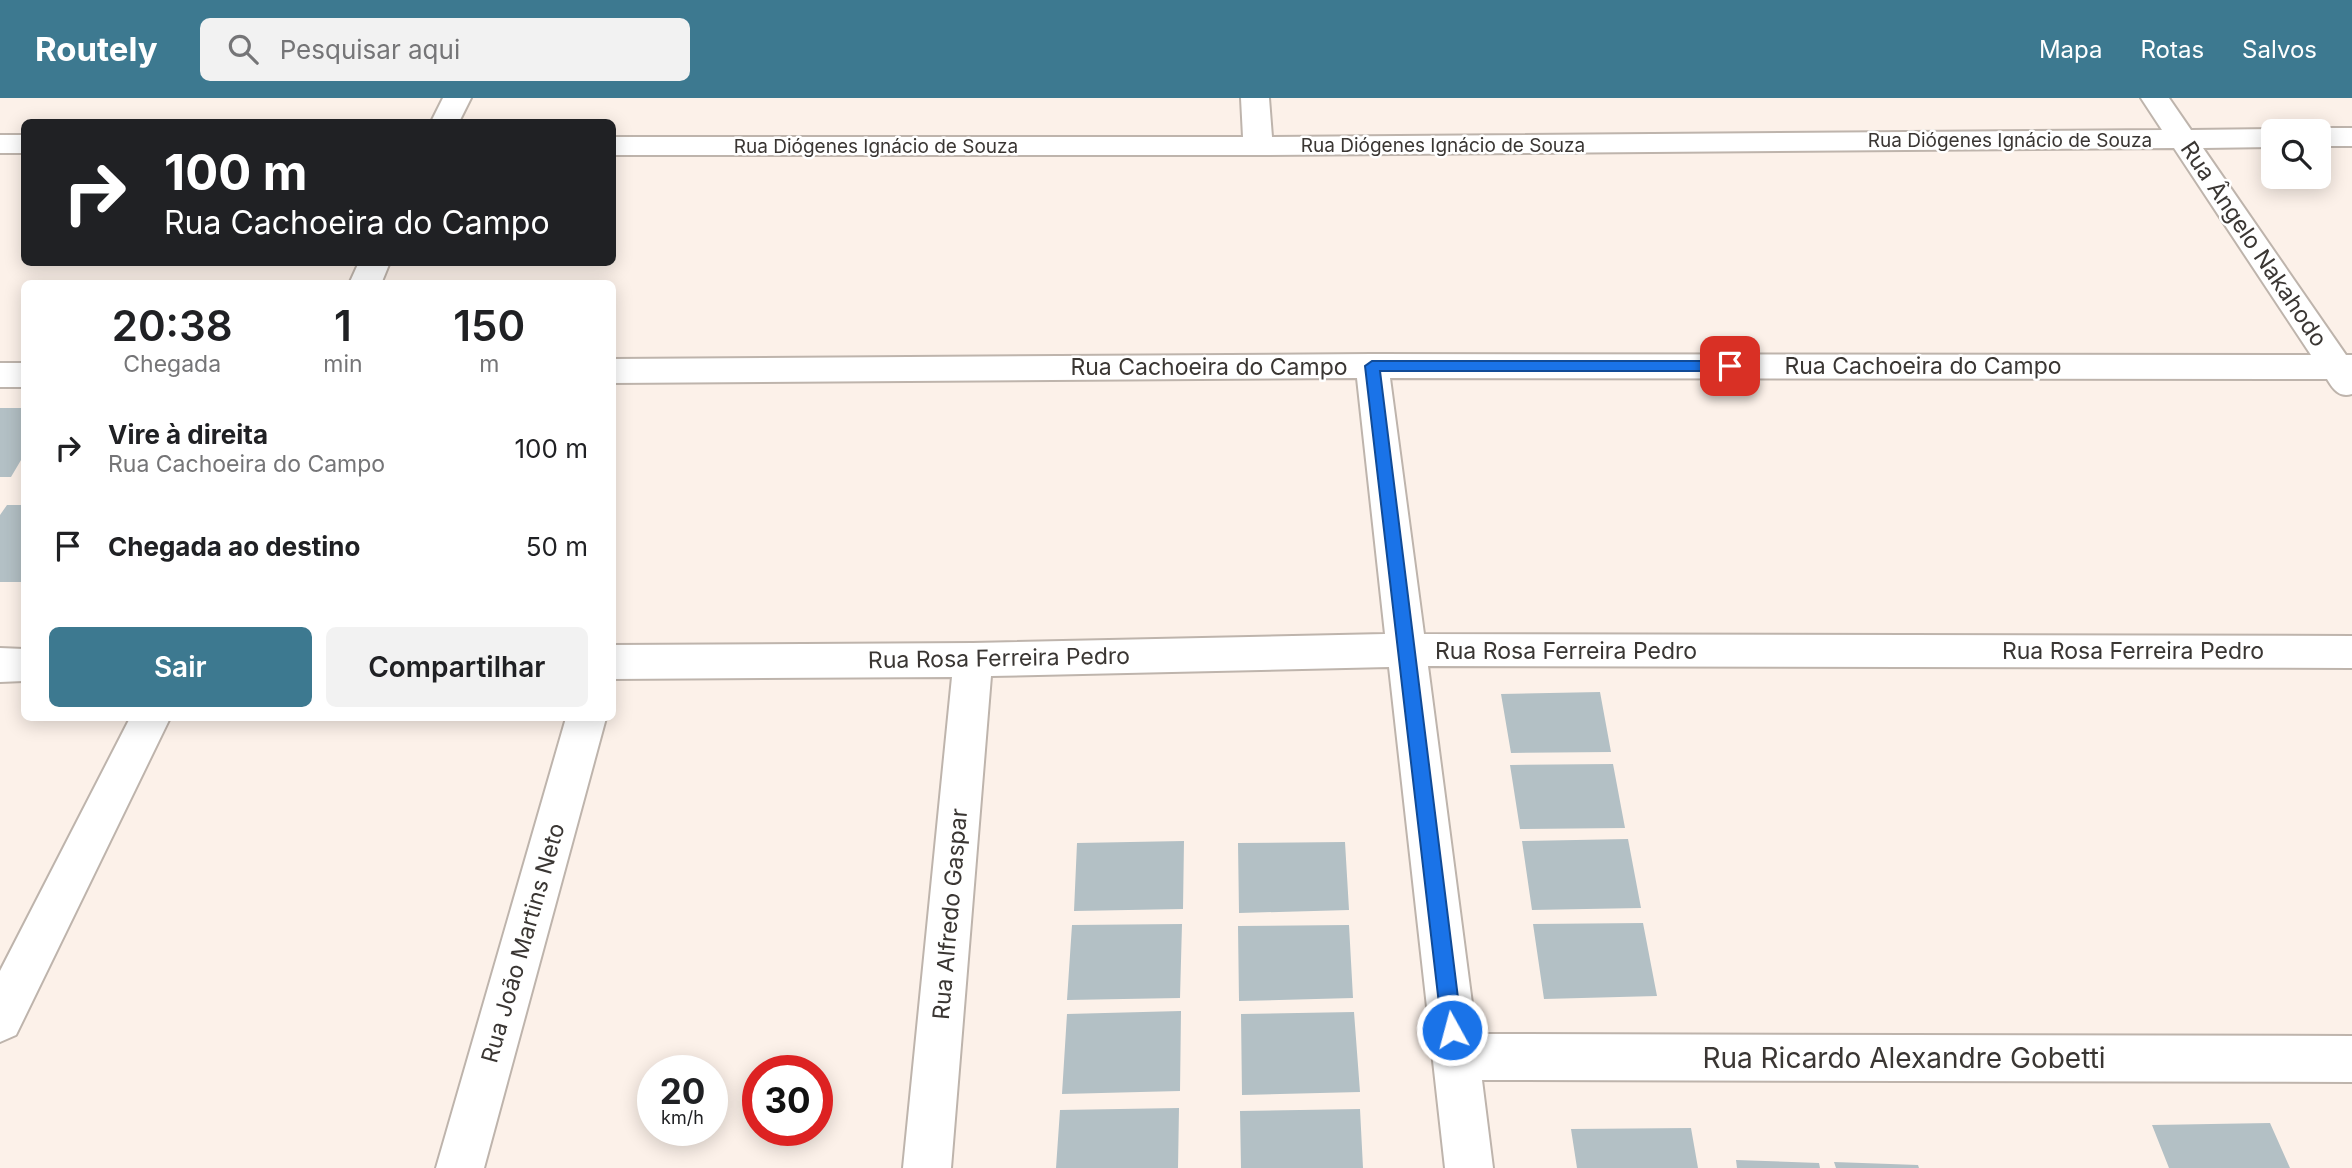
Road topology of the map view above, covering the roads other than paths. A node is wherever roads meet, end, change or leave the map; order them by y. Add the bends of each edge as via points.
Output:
1 (457, 98) edge
2 (1255, 98) edge
3 (2155, 98) edge
4 (446, 119) edge
5 (2331, 137) edge
6 (2352, 137) edge
7 (2182, 138) junction
8 (2261, 138) edge
9 (0, 144) edge
10 (21, 144) edge
11 (616, 146) edge
12 (1258, 146) junction
13 (1372, 366) junction
14 (616, 370) edge
15 (21, 374) edge
16 (0, 375) edge
17 (2347, 375) edge
18 (1406, 650) junction
19 (2352, 652) edge
20 (972, 660) junction
21 (616, 662) edge
22 (0, 665) edge
23 (21, 665) edge
24 (149, 721) edge
25 (585, 721) edge
26 (0, 1019) edge
27 (1455, 1057) junction
28 (2348, 1068) edge
29 (460, 1168) edge
30 (927, 1168) edge
31 (1469, 1168) edge

1 - 4 street
2 - 12 street
3 - 7 street, Rua Ângelo Nakahodo
5 - 6 street
7 - 8 street, Rua Diógenes Ignácio de Souza
7 - 12 street, Rua Diógenes Ignácio de Souza
7 - 17 street, Rua Ângelo Nakahodo
9 - 10 street
11 - 12 street, Rua Diógenes Ignácio de Souza
13 - 14 street, Rua Cachoeira do Campo
13 - 17 street, Rua Cachoeira do Campo
13 - 18 street
15 - 16 street
18 - 19 street, Rua Rosa Ferreira Pedro
18 - 20 street, Rua Rosa Ferreira Pedro
18 - 27 street
20 - 21 street, Rua Rosa Ferreira Pedro
20 - 30 street, Rua Alfredo Gaspar
22 - 23 street
24 - 26 street
25 - 29 street, Rua João Martins Neto
27 - 28 street, Rua Ricardo Alexandre Gobetti
27 - 31 street

